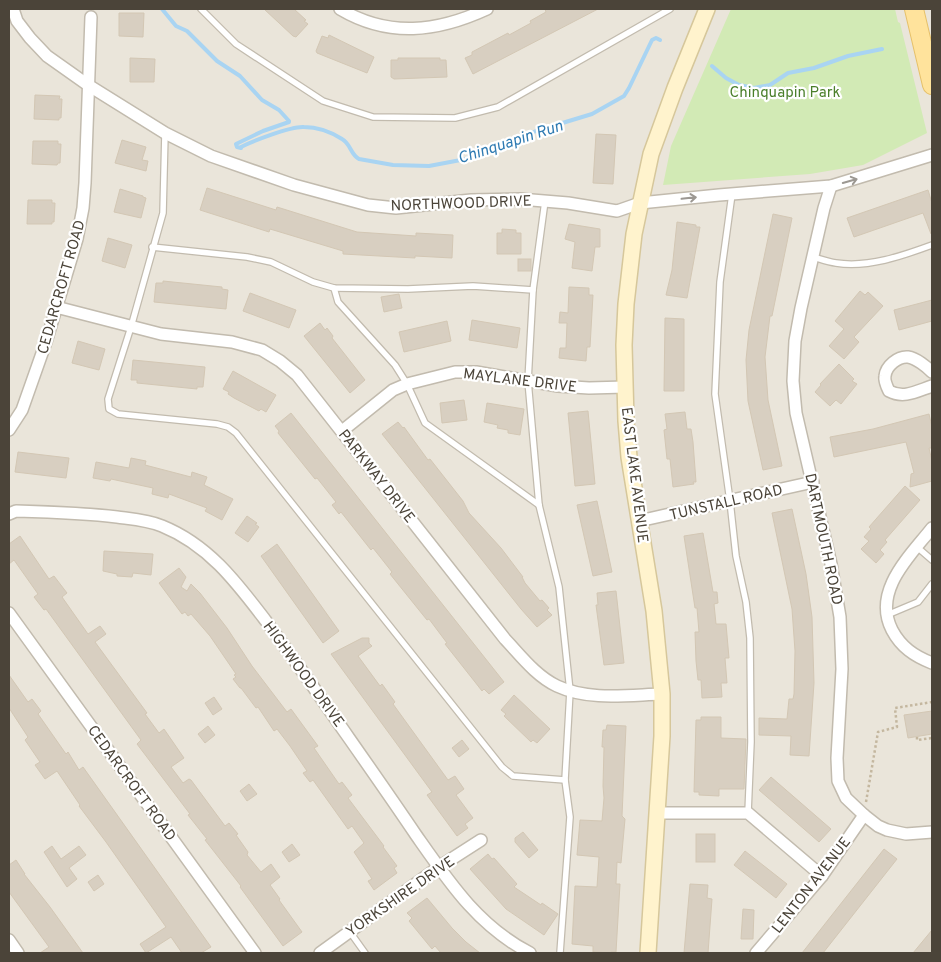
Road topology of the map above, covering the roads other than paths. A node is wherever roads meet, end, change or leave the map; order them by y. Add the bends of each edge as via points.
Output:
1 (13, 9) edge
2 (201, 9) edge
3 (340, 9) edge
4 (487, 9) edge
5 (670, 9) edge
6 (707, 9) edge
7 (914, 9) edge
8 (91, 17) dead end
9 (88, 85) junction
10 (932, 85) edge
11 (165, 132) junction
12 (932, 155) edge
13 (831, 186) junction
14 (732, 194) junction
15 (545, 201) junction
16 (640, 203) junction
17 (932, 245) edge
18 (152, 247) junction
19 (813, 257) junction
20 (334, 288) junction
21 (533, 290) junction
22 (56, 307) junction
23 (131, 327) junction
24 (932, 372) edge
25 (528, 381) junction
26 (407, 384) junction
27 (625, 386) junction
28 (932, 386) edge
29 (9, 430) edge
30 (342, 431) junction
31 (812, 482) junction
32 (730, 501) junction
33 (539, 505) junction
34 (9, 514) edge
35 (639, 521) junction
36 (932, 528) edge
37 (917, 547) junction
38 (932, 560) edge
39 (932, 584) edge
40 (9, 613) edge
41 (887, 615) junction
42 (932, 663) edge
43 (570, 691) junction
44 (662, 694) junction
45 (565, 780) junction
46 (658, 813) junction
47 (748, 813) junction
48 (864, 815) junction
49 (932, 832) edge
50 (481, 840) dead end
51 (439, 867) junction
52 (822, 876) junction
53 (350, 932) junction
54 (9, 940) edge
55 (18, 953) edge
56 (255, 953) edge
57 (320, 953) edge
58 (365, 953) edge
59 (530, 953) edge
60 (560, 953) edge
61 (648, 953) edge
62 (756, 953) edge

1 - 9 street, NORTHWOOD DRIVE via 17,21 47,56
2 - 5 lane via 236,44 323,101 373,117 455,118 498,107
3 - 4 street via 385,26 417,30 452,23
6 - 16 street, EAST LAKE AVENUE via 662,121
7 - 10 main road
8 - 9 street, CEDARCROFT ROAD
9 - 11 street, NORTHWOOD DRIVE
9 - 22 street, CEDARCROFT ROAD via 83,208
11 - 15 street, NORTHWOOD DRIVE via 211,156 368,205 396,208 496,199
11 - 18 lane via 163,213
13 -> 12 street, NORTHWOOD DRIVE
13 - 14 street, NORTHWOOD DRIVE
13 - 19 street, DARTMOUTH ROAD
16 -> 14 street, NORTHWOOD DRIVE
14 - 32 lane via 720,282 715,394
15 - 16 street, NORTHWOOD DRIVE via 617,211
15 - 21 lane
16 - 27 street, EAST LAKE AVENUE via 626,304
17 - 19 lane via 904,256 862,264 836,263
18 - 20 lane via 271,262
18 - 23 lane
19 - 31 street, DARTMOUTH ROAD via 795,341 793,381 796,413
20 - 21 lane via 472,286
20 - 26 lane via 338,302 395,364
21 - 25 lane
22 - 23 street, PARKWAY DRIVE
22 - 29 street, CEDARCROFT ROAD via 22,410
23 - 30 street, PARKWAY DRIVE via 161,334 232,342 262,350 297,375
23 - 45 lane via 108,399 109,409 118,414 217,424 232,430 502,767 513,776
24 - 28 street via 908,357 896,360 886,369 884,378 889,391 897,396
25 - 26 street, MAYLANE DRIVE via 476,372 455,372
25 - 27 street, MAYLANE DRIVE via 589,388
25 - 33 lane
26 - 30 street, MAYLANE DRIVE via 383,397
26 - 33 lane via 425,423
27 - 35 street, EAST LAKE AVENUE via 629,457
30 - 43 street, PARKWAY DRIVE via 505,640 528,665 556,686
31 - 32 street, TUNSTALL ROAD
31 - 48 street, DARTMOUTH ROAD via 836,590 842,637 838,781 846,798
32 - 35 street, TUNSTALL ROAD
32 - 47 lane via 750,638
33 - 43 lane via 559,587
34 - 51 street, HIGHWOOD DRIVE via 16,511 62,512 143,521 185,537 207,553 234,580 292,656
35 - 44 street, EAST LAKE AVENUE via 654,611
36 - 37 street
37 - 38 lane
37 - 41 street via 892,583 886,599
39 - 41 lane via 918,602
40 - 56 street, CEDARCROFT ROAD
41 - 42 street via 896,638 906,650
43 - 44 street, PARKWAY DRIVE via 590,695
43 - 45 lane
44 - 46 street, EAST LAKE AVENUE
45 - 60 lane via 570,817
46 - 47 street
46 - 61 street, EAST LAKE AVENUE
47 - 52 street
48 - 49 street, DARTMOUTH ROAD via 887,830 906,834
48 - 52 street, LENTON AVENUE
50 - 51 street, YORKSHIRE DRIVE
51 - 53 street, YORKSHIRE DRIVE
51 - 59 street, HIGHWOOD DRIVE via 475,913 496,932
52 - 62 street, LENTON AVENUE
53 - 57 street, YORKSHIRE DRIVE
53 - 58 lane
54 - 55 street

